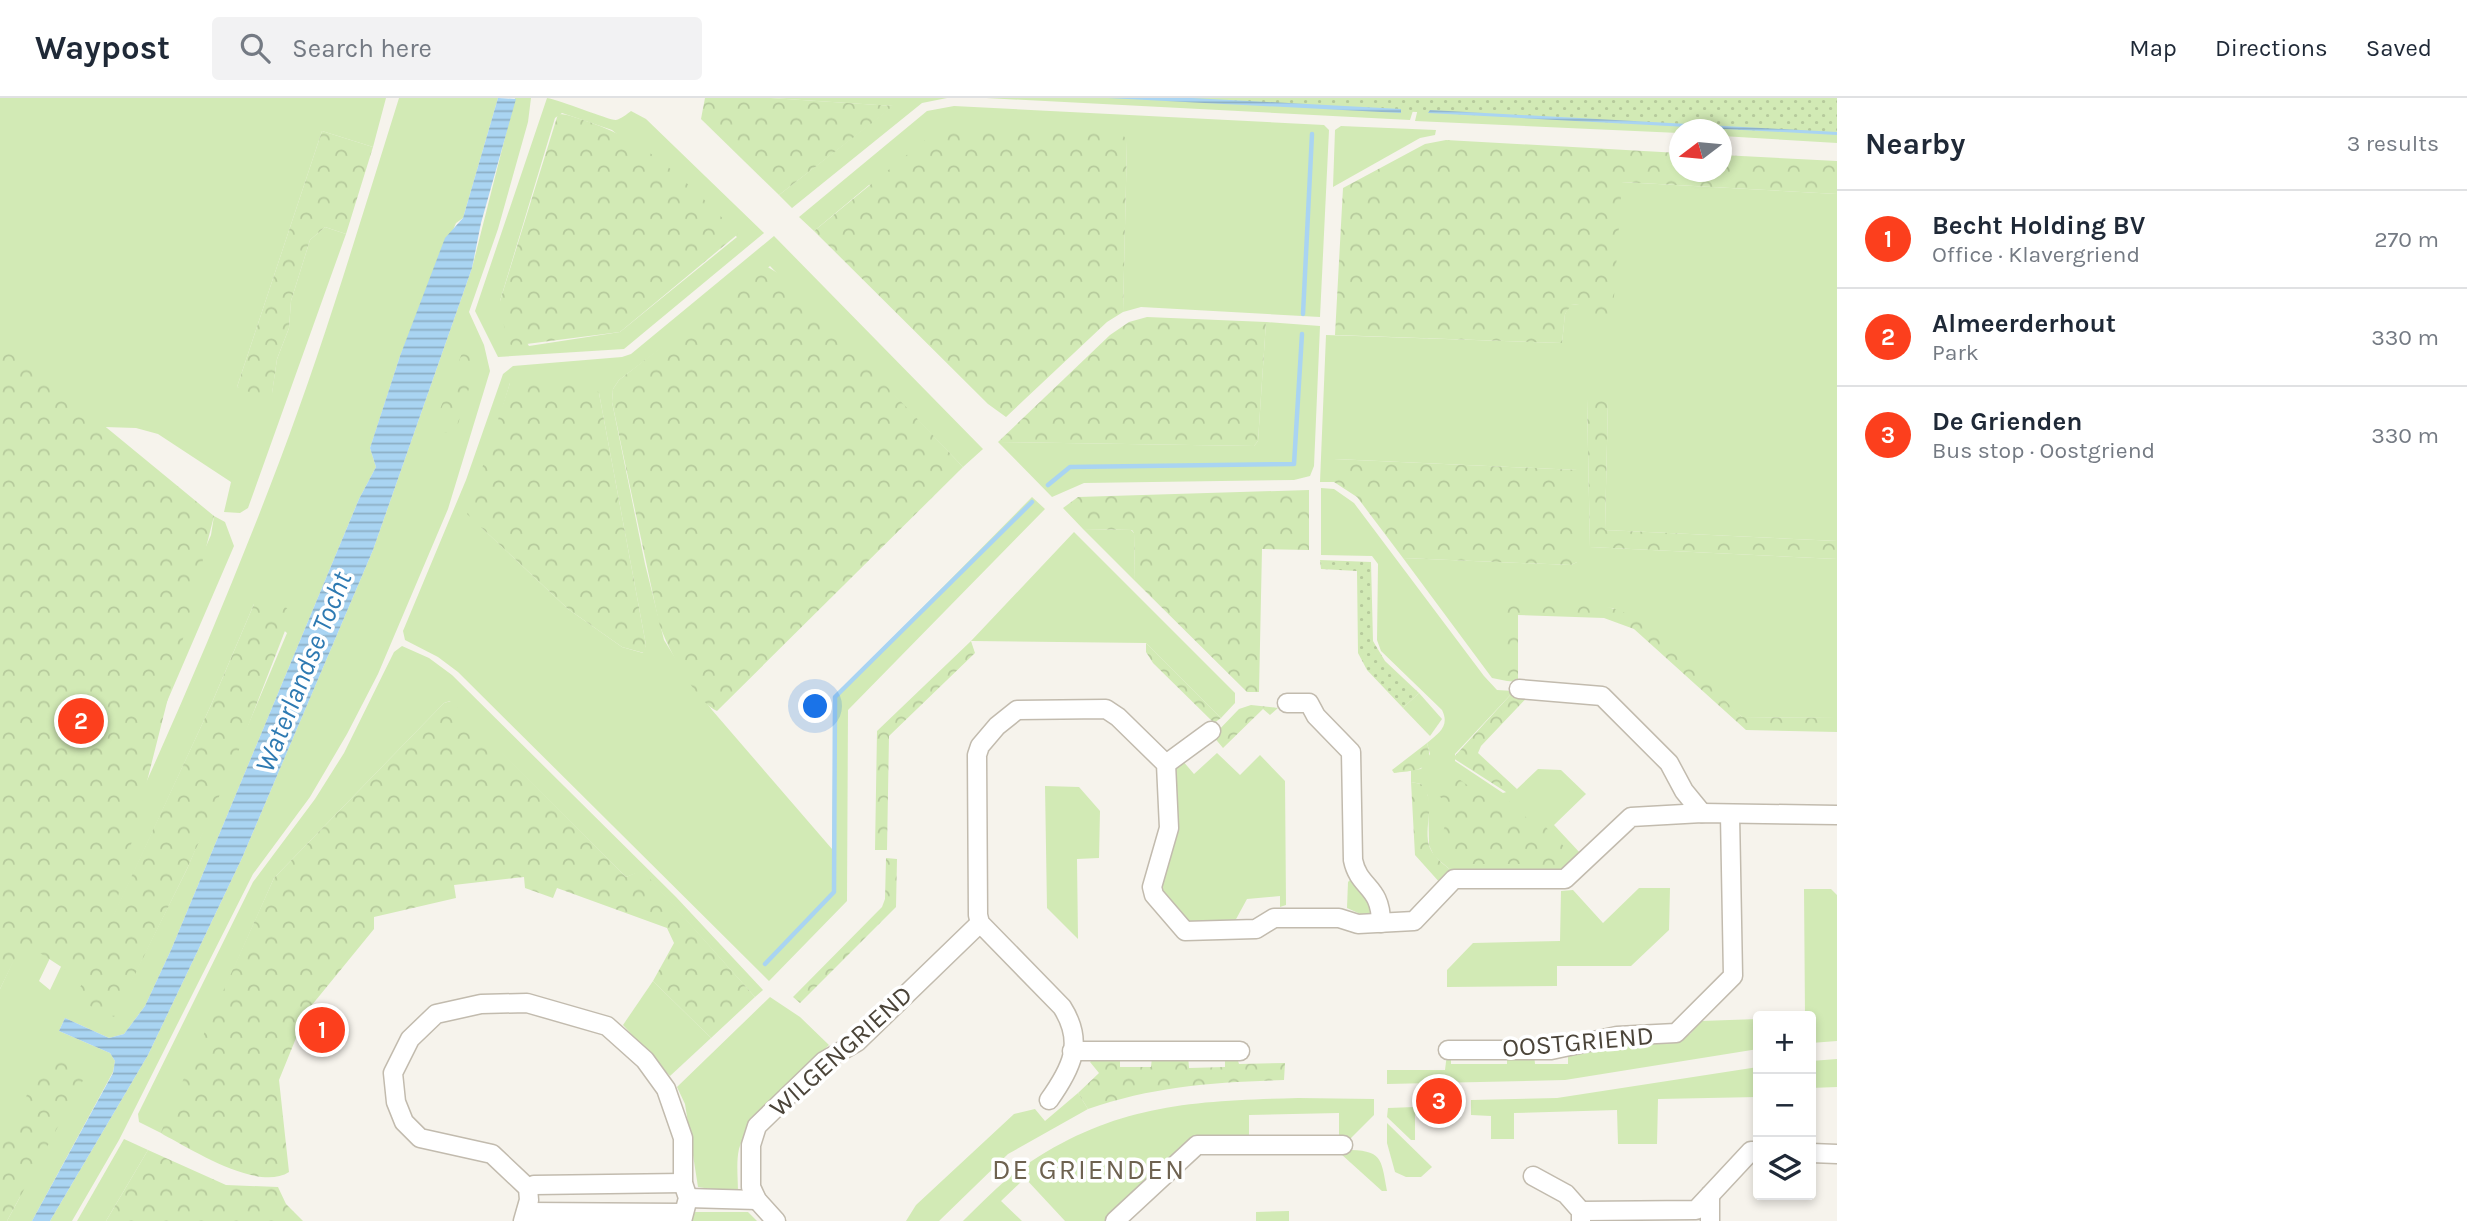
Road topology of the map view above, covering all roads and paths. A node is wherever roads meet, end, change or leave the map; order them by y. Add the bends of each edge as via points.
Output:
1 (1519, 689) dead end
2 (1287, 703) dead end
3 (1211, 731) dead end
4 (1166, 764) junction
5 (1702, 813) junction
6 (1730, 815) junction
7 (1837, 815) edge
8 (980, 923) junction
9 (1381, 923) junction
10 (1448, 1050) dead end
11 (1072, 1051) junction
12 (1240, 1051) dead end
13 (1049, 1100) dead end
14 (1343, 1145) dead end
15 (1753, 1151) edge
16 (1816, 1153) edge
17 (1837, 1154) edge
18 (1534, 1176) dead end
19 (528, 1188) junction
20 (1710, 1195) junction
21 (757, 1200) junction
22 (684, 1204) edge
23 (1581, 1216) edge
24 (525, 1217) edge
25 (776, 1221) edge
26 (1115, 1221) edge
27 (1710, 1221) edge

1 - 5 street via 1602,696 1669,763
2 - 9 street via 1309,704 1351,752 1353,860 1356,871 1378,896
3 - 4 street
4 - 8 street via 1106,709 1012,712 977,755
4 - 9 street via 1169,828 1152,887 1153,895 1185,931 1256,929 1274,918
5 - 6 street
5 - 9 street via 1631,817 1565,879 1454,879 1414,921
6 - 7 street
6 - 10 street, OOSTGRIEND via 1733,976 1676,1032 1617,1036 1550,1050
8 - 11 street via 1062,1007 1072,1022
8 - 21 street, WILGENGRIEND via 857,1042 824,1061 757,1126 750,1172
11 - 12 street
11 - 13 street via 1070,1070
14 - 26 street via 1198,1145
15 - 20 street
16 - 17 street
18 - 23 street via 1566,1194
19 - 22 street via 534,1185
19 - 22 street via 492,1154 420,1138 404,1122 393,1073 410,1039 436,1014 481,1004 527,1003 607,1026 645,1060 666,1089 683,1138
19 - 24 street
20 - 23 street via 1696,1210
20 - 27 street
21 - 22 street
21 - 25 street
22 - 24 street

